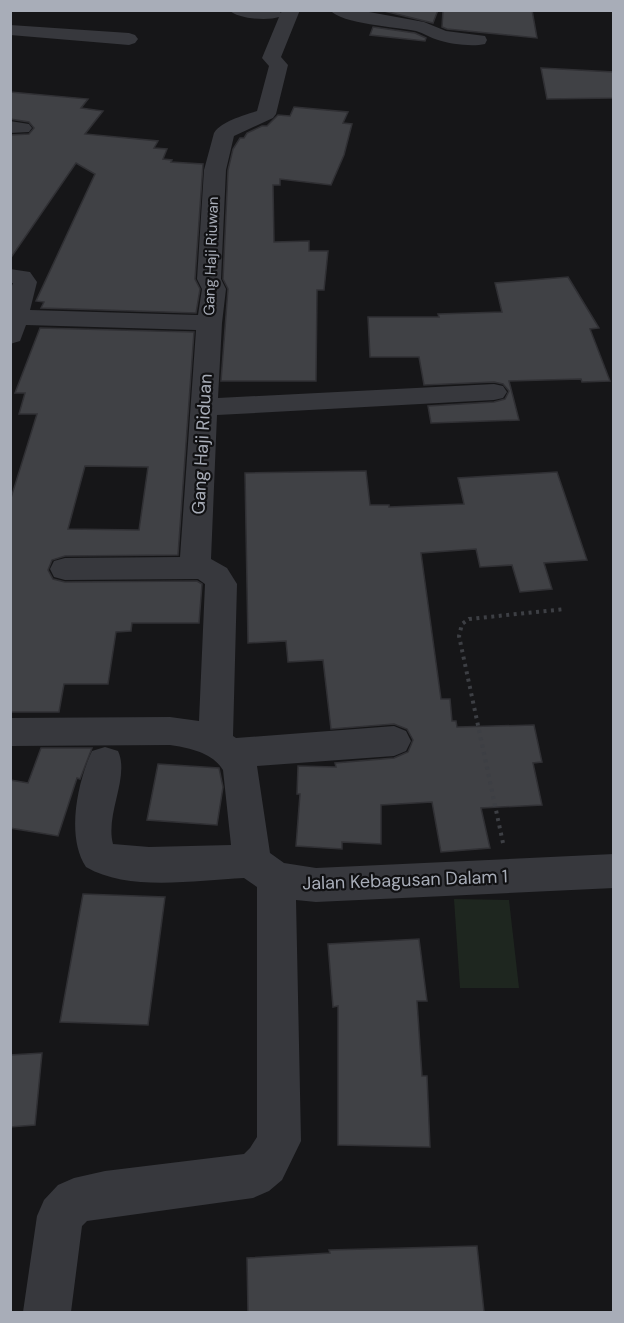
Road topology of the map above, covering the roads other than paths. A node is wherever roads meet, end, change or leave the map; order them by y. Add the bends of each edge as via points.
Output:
1 (237, 10) edge
2 (338, 10) edge
3 (282, 12) edge
4 (10, 30) edge
5 (129, 39) dead end
6 (478, 40) dead end
7 (10, 276) edge
8 (209, 323) junction
9 (13, 327) edge
10 (494, 392) dead end
11 (205, 407) junction
12 (201, 568) junction
13 (65, 569) dead end
14 (10, 732) edge
15 (394, 741) dead end
16 (223, 748) junction
17 (105, 762) dead end
18 (264, 869) junction
19 (614, 871) edge
20 (46, 1312) edge

1 - 3 street
2 - 6 street via 424,27 436,24 442,36
3 - 8 street, Gang Haji Riuwan via 271,58 279,65 266,114 224,133 220,147 212,212 209,279 214,289
4 - 5 street
7 - 9 street via 22,277 25,282
8 - 9 street
8 - 11 street, Gang Haji Riduan
10 - 11 street
11 - 12 street, Gang Haji Riduan via 195,563
12 - 13 street
12 - 16 street via 214,573 221,584
14 - 16 street via 170,731 198,735
15 - 16 street
16 - 18 street via 240,768
17 - 18 street, Jalan Kebagusan Dalam 1 via 93,833 100,857 139,864
18 - 19 street, Jalan Kebagusan Dalam 1 via 293,884 316,885
18 - 20 street via 279,1141 266,1164 253,1175 74,1201 60,1216

